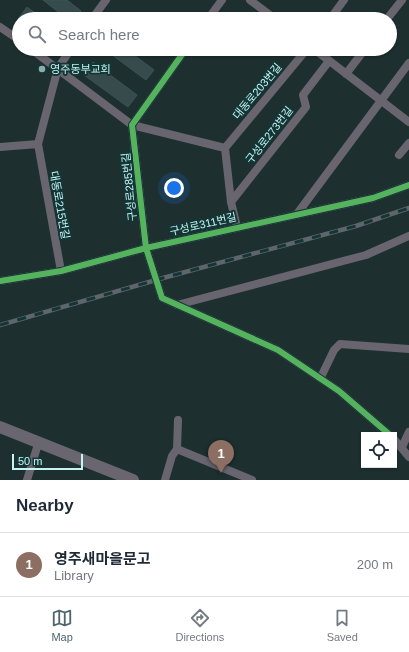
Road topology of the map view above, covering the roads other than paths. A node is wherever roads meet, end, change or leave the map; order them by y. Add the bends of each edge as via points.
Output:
1 (106, 0) edge
2 (222, 0) edge
3 (250, 0) edge
4 (344, 0) edge
5 (402, 0) edge
6 (97, 12) edge
7 (213, 12) edge
8 (266, 12) edge
9 (335, 12) edge
10 (393, 12) edge
11 (0, 27) edge
12 (12, 35) edge
13 (41, 56) edge
14 (66, 56) edge
15 (181, 56) edge
16 (301, 56) edge
17 (323, 56) edge
18 (360, 56) edge
19 (329, 61) junction
20 (409, 63) edge
21 (58, 68) junction
22 (346, 74) junction
23 (381, 100) junction
24 (409, 122) edge
25 (132, 125) junction
26 (409, 142) edge
27 (38, 144) junction
28 (0, 147) edge
29 (224, 148) junction
30 (399, 155) dead end
31 (409, 185) edge
32 (231, 202) junction
33 (297, 214) junction
34 (237, 227) junction
35 (409, 236) edge
36 (146, 248) junction
37 (61, 271) junction
38 (0, 281) edge
39 (176, 304) junction
40 (409, 349) edge
41 (321, 377) junction
42 (178, 420) dead end
43 (0, 427) edge
44 (386, 432) edge
45 (409, 432) edge
46 (39, 441) junction
47 (397, 442) edge
48 (402, 447) junction
49 (177, 449) junction
50 (409, 457) edge
51 (27, 480) edge
52 (133, 480) edge
53 (165, 480) edge
54 (252, 480) edge

1 - 6 street
2 - 7 street
3 - 8 street
4 - 9 street
5 - 10 street
11 - 12 street
13 - 21 street
14 - 21 street, 대동로215번길
15 - 25 street
16 - 29 street, 대동로203번길
17 - 19 street
18 - 22 street
19 - 22 street
19 - 32 street, 구성로273번길 via 303,95 306,107
20 - 23 street
21 - 25 street
21 - 27 street, 대동로215번길
22 - 23 street
23 - 24 street
23 - 33 street
25 - 29 street
25 - 36 street, 구성로285번길
26 - 30 street
27 - 28 street
27 - 37 street, 대동로215번길
29 - 32 street
31 - 33 street, 구성로311번길 via 373,198
32 - 34 street
33 - 34 street, 구성로311번길
34 - 36 street, 구성로311번길
35 - 39 street via 366,255
36 - 37 street, 구성로311번길
36 - 39 street, 구성로285번길 via 162,298
37 - 38 street, 구성로311번길
39 - 41 street, 구성로285번길 via 278,350
40 - 41 street via 340,344 334,350
41 - 44 street, 구성로285번길
42 - 49 street
43 - 46 main road
45 - 48 street
46 - 51 street
46 - 52 main road
47 - 48 street
48 - 50 street
49 - 53 street via 172,456
49 - 54 street

